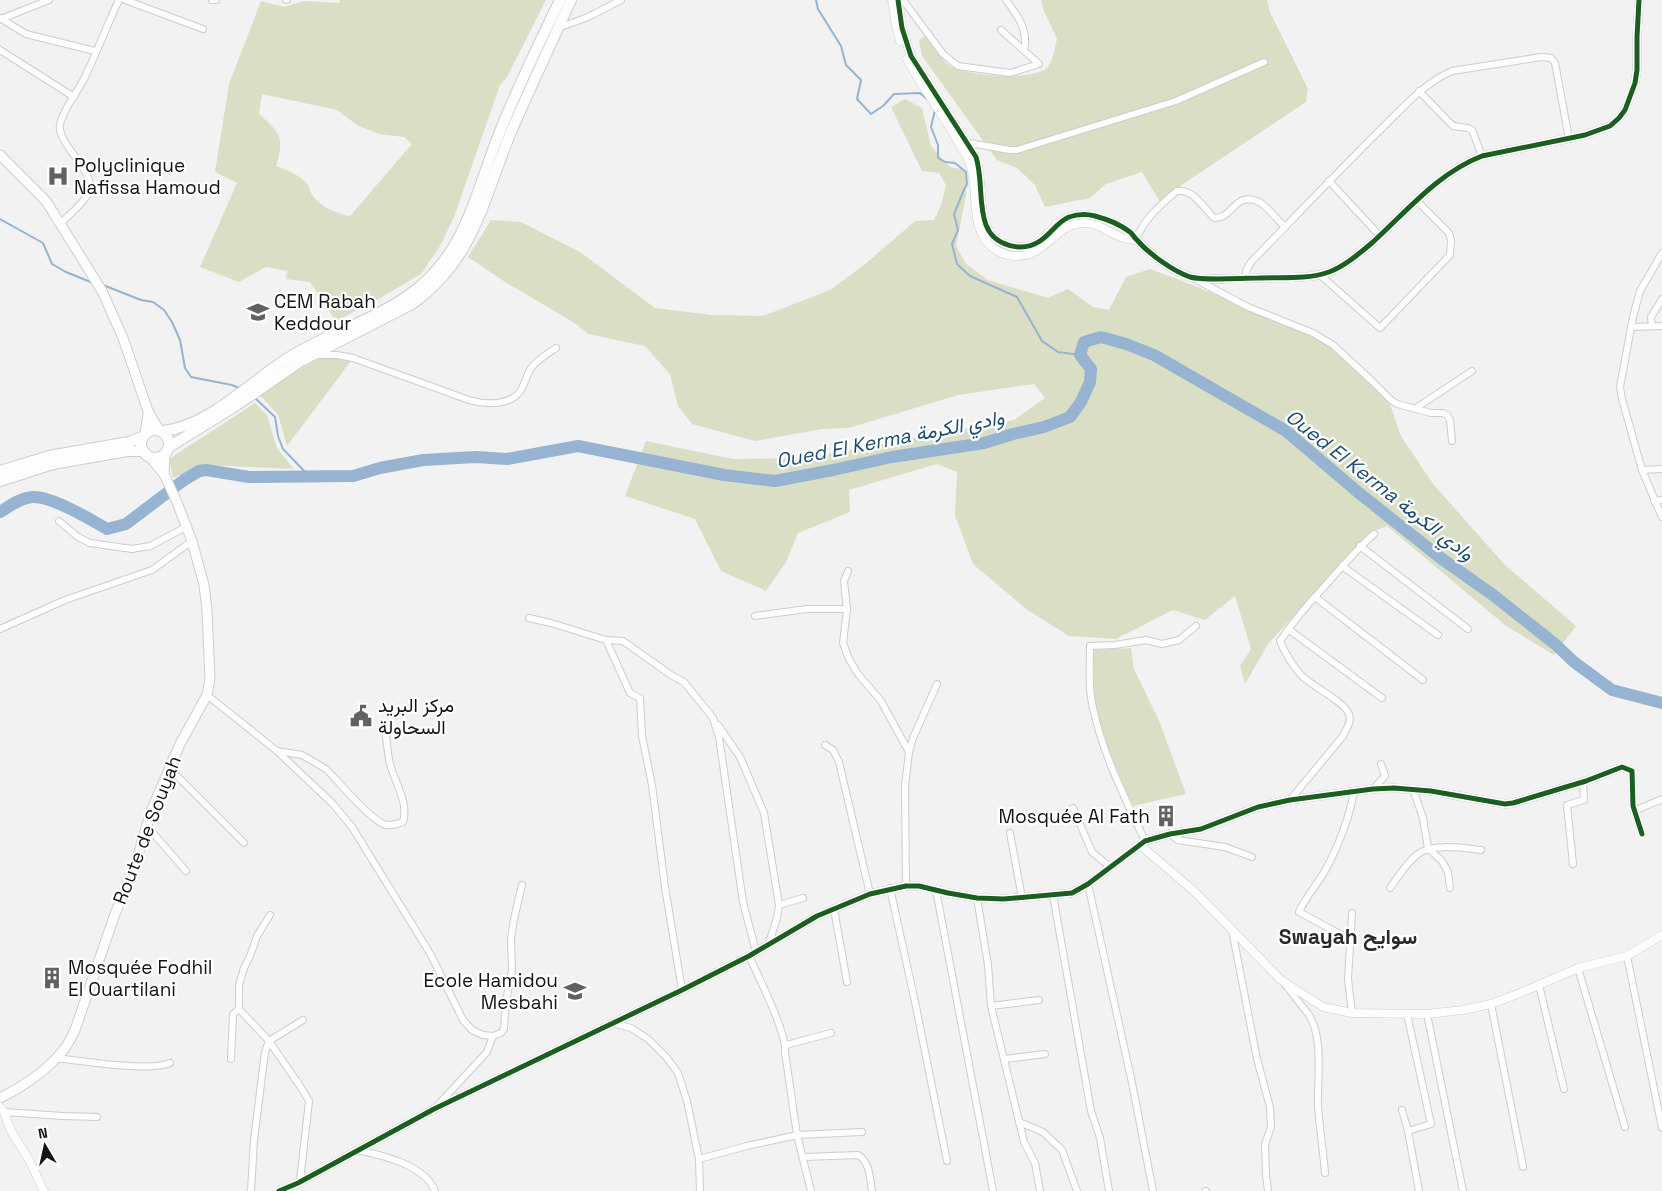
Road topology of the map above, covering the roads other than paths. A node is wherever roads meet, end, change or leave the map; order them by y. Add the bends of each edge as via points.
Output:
1 (49, 0) edge
2 (119, 0) edge
3 (125, 0) edge
4 (212, 0) edge
5 (216, 0) edge
6 (560, 0) edge
7 (570, 0) edge
8 (621, 0) edge
9 (892, 0) edge
10 (898, 0) edge
11 (903, 0) edge
12 (1006, 0) edge
13 (1639, 0) edge
14 (1, 18) edge
15 (558, 28) junction
16 (203, 29) dead end
17 (1001, 30) dead end
18 (0, 50) edge
19 (1024, 50) junction
20 (96, 51) junction
21 (1264, 62) dead end
22 (1419, 91) junction
23 (74, 97) junction
24 (1570, 138) junction
25 (958, 142) junction
26 (968, 143) junction
27 (0, 155) edge
28 (1482, 156) junction
29 (1329, 181) junction
30 (1417, 201) junction
31 (61, 223) junction
32 (1285, 227) junction
33 (1380, 236) junction
34 (1136, 240) junction
35 (1662, 253) edge
36 (1319, 274) junction
37 (1191, 277) junction
38 (1246, 278) junction
39 (1662, 299) edge
40 (1652, 326) junction
41 (1662, 326) edge
42 (1631, 327) junction
43 (556, 348) dead end
44 (312, 355) junction
45 (1472, 371) dead end
46 (257, 385) junction
47 (234, 402) junction
48 (1416, 408) junction
49 (148, 412) junction
50 (161, 431) junction
51 (144, 436) junction
52 (1452, 441) dead end
53 (167, 451) junction
54 (146, 454) junction
55 (1662, 469) edge
56 (1642, 470) junction
57 (0, 471) edge
58 (164, 474) junction
59 (0, 480) edge
60 (1662, 500) edge
61 (1654, 501) junction
62 (1662, 517) edge
63 (59, 521) dead end
64 (186, 527) junction
65 (1374, 534) dead end
66 (192, 541) junction
67 (1360, 546) junction
68 (1342, 566) junction
69 (848, 571) dead end
70 (1315, 597) junction
71 (847, 609) junction
72 (755, 616) dead end
73 (530, 618) dead end
74 (1196, 626) dead end
75 (1468, 628) dead end
76 (0, 629) edge
77 (1288, 629) junction
78 (1438, 635) dead end
79 (606, 640) junction
80 (1423, 680) dead end
81 (937, 684) dead end
82 (206, 695) junction
83 (1382, 698) dead end
84 (713, 718) junction
85 (386, 736) dead end
86 (825, 745) dead end
87 (277, 751) junction
88 (909, 752) junction
89 (1381, 764) dead end
90 (1622, 767) joint
91 (169, 768) junction
92 (1583, 782) junction
93 (1373, 789) junction
94 (1413, 789) junction
95 (1354, 791) junction
96 (1290, 800) junction
97 (1662, 800) edge
98 (1073, 808) dead end
99 (1634, 811) junction
100 (147, 826) junction
101 (1010, 833) dead end
102 (1170, 834) junction
103 (1642, 834) dead end
104 (244, 843) dead end
105 (1142, 843) junction
106 (1428, 848) junction
107 (1481, 850) dead end
108 (1252, 857) dead end
109 (1574, 864) dead end
110 (1110, 867) junction
111 (186, 871) dead end
112 (1088, 884) junction
113 (522, 885) dead end
114 (906, 886) junction
115 (890, 888) junction
116 (1390, 888) dead end
117 (1450, 888) dead end
118 (936, 890) junction
119 (870, 894) junction
120 (1053, 896) junction
121 (804, 898) dead end
122 (977, 898) junction
123 (1022, 898) junction
124 (779, 905) junction
125 (834, 909) junction
126 (1352, 913) dead end
127 (270, 915) dead end
128 (1232, 928) junction
129 (1662, 935) edge
130 (1351, 940) junction
131 (769, 943) junction
132 (752, 954) junction
133 (1627, 956) junction
134 (1578, 968) junction
135 (1281, 980) junction
136 (847, 982) dead end
137 (1539, 985) junction
138 (682, 990) junction
139 (1039, 1000) dead end
140 (1491, 1004) junction
141 (991, 1006) junction
142 (239, 1009) junction
143 (1352, 1013) junction
144 (1407, 1014) junction
145 (1427, 1014) junction
146 (303, 1020) dead end
147 (612, 1023) junction
148 (831, 1033) dead end
149 (493, 1036) junction
150 (269, 1041) junction
151 (786, 1045) junction
152 (1045, 1054) dead end
153 (56, 1058) junction
154 (230, 1059) dead end
155 (1005, 1059) junction
156 (170, 1062) dead end
157 (1564, 1090) dead end
158 (0, 1098) edge
159 (434, 1109) junction
160 (2, 1110) edge
161 (1402, 1110) dead end
162 (97, 1117) dead end
163 (1019, 1122) junction
164 (1625, 1126) dead end
165 (1662, 1126) edge
166 (1408, 1131) junction
167 (862, 1132) dead end
168 (797, 1134) junction
169 (357, 1150) junction
170 (804, 1157) junction
171 (699, 1159) junction
172 (947, 1160) dead end
173 (1523, 1167) dead end
174 (1325, 1173) dead end
175 (299, 1182) junction
176 (44, 1191) edge
177 (251, 1191) edge
178 (279, 1191) edge
179 (301, 1191) edge
180 (435, 1191) edge
181 (700, 1191) edge
182 (811, 1191) edge
183 (872, 1191) edge
184 (993, 1191) edge
185 (1040, 1191) edge
186 (1077, 1191) edge
187 (1109, 1191) edge
188 (1153, 1191) edge
189 (1268, 1191) edge
190 (1419, 1191) edge
191 (1462, 1191) edge

1 - 14 street
2 - 20 street
3 - 16 street
4 - 5 street
6 - 46 highway via 499,133 466,225 446,260 406,297 292,355
7 - 15 highway
8 - 15 street
9 - 25 street via 907,59
10 - 26 street via 911,56
11 - 19 street via 943,54 958,66 1010,73 1039,64
12 - 19 street via 1024,30
13 - 24 street via 1637,70 1634,89 1625,110 1610,126
14 - 20 street via 26,34
15 - 44 highway via 506,143 475,227 454,266 435,287 412,304
17 - 19 street
18 - 23 street
20 - 23 street
21 - 26 street via 1176,101 1017,150
22 - 24 street via 1452,71 1551,58 1555,63
22 - 28 street via 1453,126 1472,130
22 - 29 street
23 - 31 street via 60,131 84,171 90,190
24 - 28 street
25 - 26 street
25 - 34 street via 973,173 977,220 988,243 996,250 1016,256 1037,252 1063,230 1083,223
26 - 34 street via 978,165 987,226 1004,244 1028,246 1040,241 1059,222 1082,215 1104,219 1128,230
27 - 31 main road via 40,193
28 - 30 street via 1455,169
29 - 32 street
29 - 33 street
30 - 33 street
30 - 36 street via 1449,233 1452,240 1450,255 1380,328
31 - 49 main road via 102,291 123,338
32 - 34 street via 1260,202 1240,201 1217,218 1189,192 1180,190 1154,210
32 - 38 street via 1251,262
33 - 36 street via 1341,266
34 - 37 street via 1172,269
35 - 42 street via 1640,291
36 - 38 street
37 - 38 street
37 - 48 street via 1248,307 1313,333 1333,345 1391,400
39 - 40 street via 1651,317
40 - 41 street
40 - 42 street
42 - 56 street via 1620,387
43 - 44 street via 535,364 516,395 490,403 469,400 347,356
44 - 46 highway
45 - 48 street
46 - 47 highway
47 - 50 highway via 189,424
47 - 53 highway
48 - 52 street via 1431,414 1448,415
49 - 50 main road
49 - 51 main road
50 - 51 highway via 152,430
50 - 53 highway via 169,440
51 - 54 highway via 141,444
51 - 57 highway via 129,442 49,456
53 - 54 highway via 157,458
53 - 58 main road, Route de Souyah
54 - 58 main road, Route de Souyah
54 - 59 highway via 127,451 52,464
55 - 56 street
56 - 61 street
58 - 64 main road, Route de Souyah
60 - 61 street
61 - 62 street
63 - 64 street via 90,544 132,549 156,544
64 - 66 main road, Route de Souyah
65 - 67 street
66 - 76 street via 152,570 65,600
66 - 82 main road, Route de Souyah via 207,610 210,679
67 - 68 street
67 - 75 street
68 - 70 street
68 - 78 street
69 - 71 street via 844,581
70 - 77 street
70 - 80 street
71 - 72 street
71 - 88 street via 842,643 858,674 881,701
73 - 79 street
74 - 105 street via 1179,640 1162,644 1146,640 1090,646 1092,707
77 - 83 street
77 - 96 street via 1280,641 1285,654 1301,675 1349,715 1349,724 1342,736
79 - 84 street via 624,641 684,682
79 - 138 street via 630,693 640,698 642,736
81 - 88 street
82 - 87 street
82 - 91 main road, Route de Souyah
84 - 124 street via 740,756 764,813
84 - 132 street via 719,737
85 - 87 street via 390,765 405,814 403,822 395,825 385,825 372,816 317,763 302,755
86 - 119 street via 839,762
87 - 149 street via 332,803 352,827 431,955 463,1020 472,1030
88 - 114 street via 905,786
89 - 93 street via 1385,776
90 - 92 street
90 - 99 street via 1632,771
91 - 100 main road, Route de Souyah
91 - 104 street
92 - 94 street via 1505,804
92 - 109 street via 1584,800 1568,805
93 - 94 street
93 - 95 street
94 - 106 street via 1423,818
95 - 96 street
95 - 130 street via 1351,809 1326,869 1299,912
96 - 102 street via 1201,829
97 - 99 street
98 - 110 street via 1088,847
99 - 103 street
100 - 111 street
100 - 153 main road, Route de Souyah via 75,1030
101 - 123 street
102 - 105 street
102 - 108 street via 1178,840 1225,847
105 - 110 street
105 - 128 street
106 - 107 street
106 - 116 street via 1417,854
106 - 117 street via 1442,861 1448,872
110 - 112 street
112 - 120 street
112 - 188 street
113 - 149 street via 511,940 512,970 504,1029
114 - 115 street
114 - 118 street
115 - 119 street
115 - 172 street
118 - 122 street
118 - 184 street
119 - 125 street
120 - 123 street
120 - 187 street via 1091,1111 1100,1138
121 - 124 street
122 - 123 street
122 - 141 street
124 - 131 street
125 - 131 street
125 - 136 street
126 - 130 street
127 - 142 street via 244,968 239,985
128 - 135 street
128 - 189 street via 1257,1059 1270,1107 1271,1127 1265,1144
129 - 133 street
130 - 143 street via 1348,979
131 - 132 street
132 - 138 street
132 - 151 street
133 - 134 street
133 - 165 street
134 - 137 street
134 - 164 street
135 - 143 street via 1323,1007
135 - 174 street via 1313,1021 1315,1029
137 - 140 street
137 - 157 street
138 - 147 street
139 - 141 street
140 - 145 street
140 - 173 street
141 - 155 street
142 - 150 street
142 - 154 street via 233,1014
143 - 144 street
144 - 145 street
144 - 166 street via 1431,1124
145 - 191 street
146 - 150 street
147 - 159 street
147 - 171 street via 631,1028 648,1039 678,1073
148 - 151 street
149 - 159 street via 487,1052
150 - 175 street via 308,1102
150 - 177 street via 259,1096
151 - 168 street
152 - 155 street
153 - 156 street via 129,1065 159,1066
153 - 158 main road, Route de Souyah via 31,1080
155 - 163 street
159 - 169 street
160 - 162 street
160 - 176 street
161 - 166 street
163 - 185 street
163 - 186 street via 1043,1132 1062,1150
166 - 190 street
167 - 168 street
168 - 170 street
168 - 171 street
169 - 175 street
169 - 180 street via 394,1159 424,1176
170 - 182 street
170 - 183 street via 858,1155 864,1158
171 - 181 street
175 - 178 street
175 - 179 street

